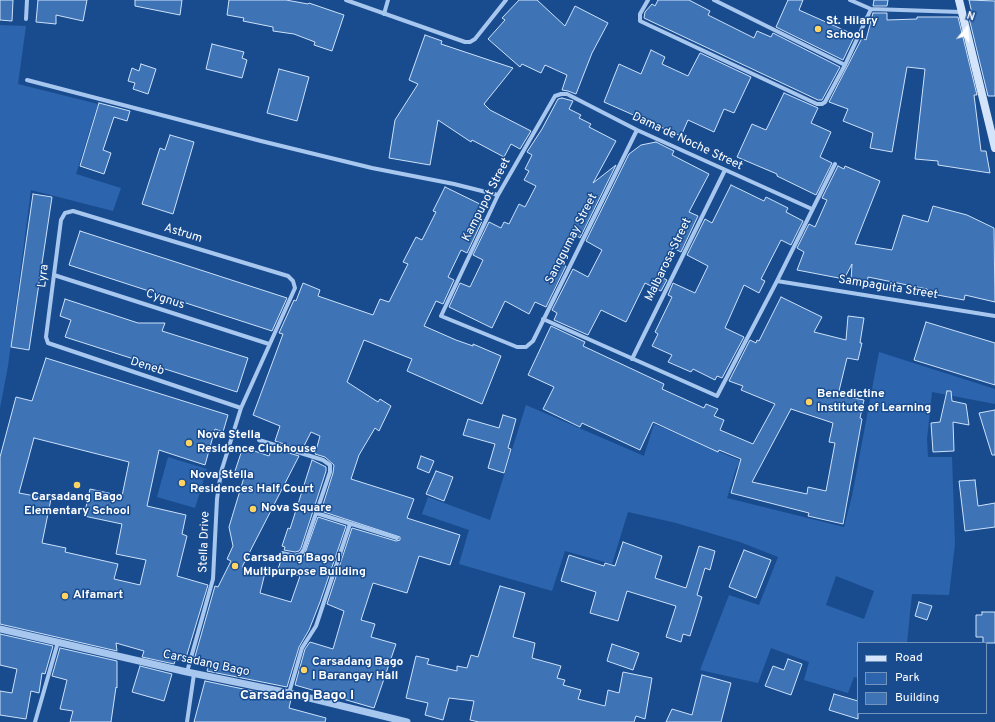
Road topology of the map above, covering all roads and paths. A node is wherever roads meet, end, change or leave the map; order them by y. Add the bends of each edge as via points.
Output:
1 (27, 0) edge
2 (346, 0) edge
3 (388, 0) edge
4 (506, 0) edge
5 (648, 0) edge
6 (714, 0) edge
7 (850, 0) edge
8 (959, 0) edge
9 (871, 9) junction
10 (962, 12) junction
11 (384, 14) junction
12 (26, 19) dead end
13 (845, 64) junction
14 (27, 80) dead end
15 (555, 96) joint
16 (637, 130) junction
17 (995, 148) edge
18 (835, 164) dead end
19 (725, 170) junction
20 (498, 195) junction
21 (812, 209) junction
22 (65, 213) joint
23 (54, 276) junction
24 (293, 281) joint
25 (777, 281) junction
26 (995, 316) edge
27 (543, 319) junction
28 (48, 343) joint
29 (269, 344) junction
30 (517, 347) joint
31 (632, 360) junction
32 (240, 408) junction
33 (259, 440) dead end
34 (316, 513) junction
35 (350, 524) junction
36 (397, 538) dead end
37 (282, 553) dead end
38 (0, 629) edge
39 (58, 642) junction
40 (190, 673) junction
41 (289, 693) junction
42 (35, 722) edge
43 (187, 722) edge
44 (407, 722) edge

1 - 12 street
2 - 11 street
3 - 11 street
4 - 11 street via 476,39 470,42
5 - 13 street via 640,14 640,20 816,104 826,102
6 - 13 street
7 - 9 street
8 - 10 main road
9 - 10 street
9 - 13 street
10 - 17 main road
14 - 20 street via 261,141
15 - 16 street, Dama de Noche Street via 567,94
15 - 20 street, Kampupot Street
16 - 19 street, Dama de Noche Street
16 - 27 street, Sanggumay Street
18 - 21 street
19 - 21 street, Dama de Noche Street
19 - 31 street, Malbarosa Street
20 - 30 street, Kampupot Street via 441,316
21 - 25 street
22 - 23 street, Lyra via 61,220
22 - 24 street, Astrum via 73,211 288,276
23 - 28 street, Lyra via 46,337
23 - 29 street, Cygnus
24 - 29 street, Stella Drive via 295,288
25 - 26 street, Sampaguita Street
25 - 31 street via 717,396
27 - 30 street, Sanggumay Street via 533,341 526,347
27 - 31 street
28 - 32 street, Deneb
29 - 32 street, Stella Drive
32 - 40 street, Stella Drive via 219,485 213,579
33 - 34 street via 323,460 330,465
34 - 35 street
34 - 37 street via 301,554 295,556
35 - 36 street
35 - 41 street via 316,626 302,648
38 - 39 street, Carsadang Bago
39 - 40 street, Carsadang Bago
39 - 42 street
40 - 41 street, Carsadang Bago
40 - 43 street, Stella Drive
41 - 44 street, Carsadang Bago

